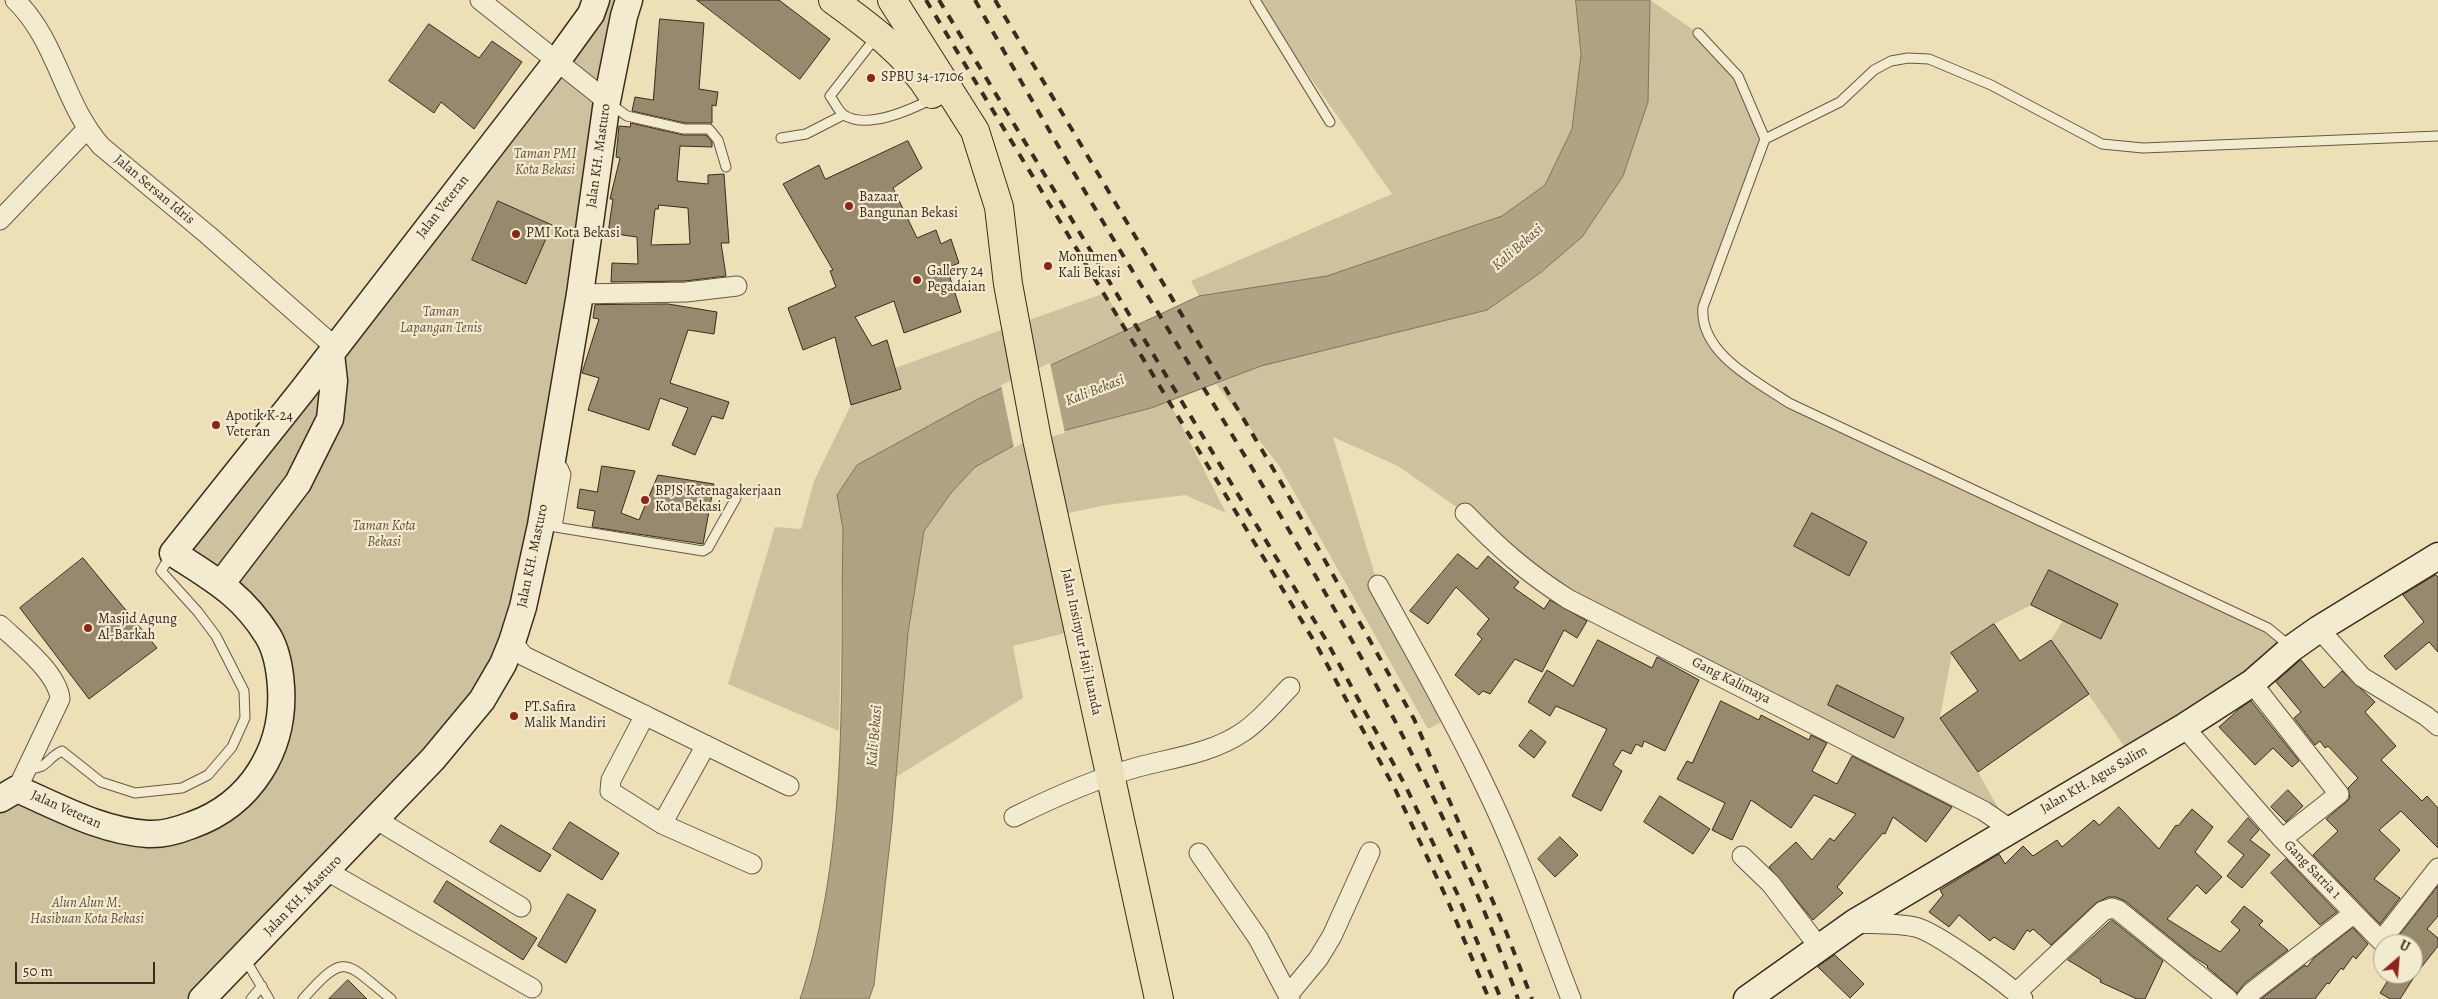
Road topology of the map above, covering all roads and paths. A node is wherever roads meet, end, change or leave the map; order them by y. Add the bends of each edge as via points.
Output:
1 (15, 0) edge
2 (480, 0) edge
3 (596, 0) edge
4 (629, 0) edge
5 (835, 0) edge
6 (892, 0) edge
7 (1255, 0) edge
8 (1698, 33) dead end
9 (879, 34) junction
10 (557, 61) junction
11 (935, 97) junction
12 (607, 101) junction
13 (843, 115) junction
14 (1330, 122) dead end
15 (86, 129) junction
16 (2438, 136) edge
17 (781, 138) dead end
18 (1765, 139) junction
19 (726, 167) dead end
20 (0, 220) edge
21 (1008, 284) junction
22 (737, 286) dead end
23 (580, 294) junction
24 (333, 351) junction
25 (736, 498) dead end
26 (1465, 514) dead end
27 (549, 526) junction
28 (173, 553) junction
29 (2438, 556) edge
30 (221, 584) junction
31 (1378, 585) dead end
32 (0, 625) edge
33 (2319, 629) junction
34 (512, 642) junction
35 (2292, 648) junction
36 (2252, 683) junction
37 (1290, 686) dead end
38 (645, 715) junction
39 (2438, 726) edge
40 (2184, 728) junction
41 (706, 745) junction
42 (1111, 777) junction
43 (14, 785) edge
44 (789, 786) dead end
45 (1014, 817) dead end
46 (377, 820) junction
47 (662, 824) junction
48 (2010, 829) junction
49 (2282, 839) junction
50 (1370, 852) dead end
51 (1199, 853) dead end
52 (1742, 856) dead end
53 (752, 864) dead end
54 (2438, 868) edge
55 (327, 871) junction
56 (1900, 896) junction
57 (521, 907) dead end
58 (2353, 914) junction
59 (1854, 923) junction
60 (1915, 927) junction
61 (1819, 947) junction
62 (244, 957) junction
63 (262, 986) junction
64 (532, 988) dead end
65 (2019, 996) edge
66 (1289, 997) edge
67 (202, 999) edge
68 (251, 999) edge
69 (269, 999) edge
70 (303, 999) edge
71 (391, 999) edge
72 (1159, 999) edge
73 (1571, 999) edge
74 (1747, 999) edge
75 (2228, 999) edge
76 (2246, 999) edge

1 - 15 street, Jalan Sersan Idris via 42,35
2 - 10 street
3 - 10 street, Jalan Veteran via 591,14
4 - 12 street, Jalan KH. Masturo
5 - 9 main road, Jalan Insinyur Haji Juanda
6 - 21 main road, Jalan Insinyur Haji Juanda via 975,131 999,207
7 - 14 lane
8 - 18 lane via 1738,76
9 - 11 main road, Jalan Insinyur Haji Juanda via 920,74
9 - 13 lane via 830,96
10 - 12 street
10 - 24 street, Jalan Veteran
11 - 13 lane via 910,109 866,122
11 - 21 main road, Jalan Insinyur Haji Juanda via 957,137 987,208
12 - 19 lane via 627,116 684,129 709,129 718,140
12 - 23 street, Jalan KH. Masturo
13 - 17 lane via 806,134
15 - 20 street
15 - 24 street, Jalan Sersan Idris via 101,146 208,235
16 - 18 lane via 2143,148 2102,144 1991,84 1929,60 1908,58 1890,61 1874,70 1840,102
18 - 35 lane via 1703,307 1705,332 1724,355 1789,403 2268,628
21 - 42 main road, Jalan Insinyur Haji Juanda via 1059,545
22 - 23 street via 686,292
23 - 27 street, Jalan KH. Masturo via 551,460
24 - 28 street, Jalan Veteran
24 - 30 street via 330,419 298,482
25 - 27 lane via 708,548 703,551
26 - 48 street, Gang Kalimaya via 1511,559 1568,599 1984,811
27 - 34 street, Jalan KH. Masturo
28 - 30 street, Jalan Veteran
28 - 43 lane via 160,571 216,636 244,691 245,718 232,747 208,775 182,788 135,793 101,782 62,751
29 - 33 street, Jalan KH. Agus Salim
30 - 43 street, Jalan Veteran via 242,600 269,638 280,670 283,709 275,744 259,775 239,798 209,819 178,830 149,834 107,828
31 - 73 street via 1485,785 1518,859
32 - 43 street via 52,678 60,699
33 - 35 street, Jalan KH. Agus Salim
33 - 39 street via 2362,677
34 - 38 street via 524,656
34 - 46 street, Jalan KH. Masturo via 494,681 471,714
35 - 36 street, Jalan KH. Agus Salim
36 - 40 street, Jalan KH. Agus Salim
36 - 49 street via 2339,794
37 - 42 street via 1242,733 1223,743
38 - 41 street
38 - 47 street via 611,780 610,791
40 - 48 street, Jalan KH. Agus Salim
40 - 49 street, Gang Satria 1
41 - 44 street
41 - 47 street
42 - 45 street via 1059,795
42 - 72 main road, Jalan Insinyur Haji Juanda
46 - 55 street, Jalan KH. Masturo
46 - 57 street
47 - 53 street
48 - 56 street, Jalan KH. Agus Salim
49 - 58 street, Gang Satria 1
50 - 66 street via 1332,936
51 - 66 street via 1258,938
52 - 61 street via 1771,884
54 - 58 street, Gang Satria 1 via 2381,941
55 - 62 street, Jalan KH. Masturo
55 - 64 street
56 - 59 street, Jalan KH. Agus Salim
56 - 60 street via 1904,912
58 - 76 street
59 - 60 street
59 - 61 street, Jalan KH. Agus Salim
60 - 65 street via 1931,934
61 - 74 street, Jalan KH. Agus Salim
62 - 63 lane
62 - 67 street, Jalan KH. Masturo
63 - 68 lane
63 - 69 lane
65 - 75 street via 2103,910 2112,908
70 - 71 lane via 327,972 338,966 348,966

